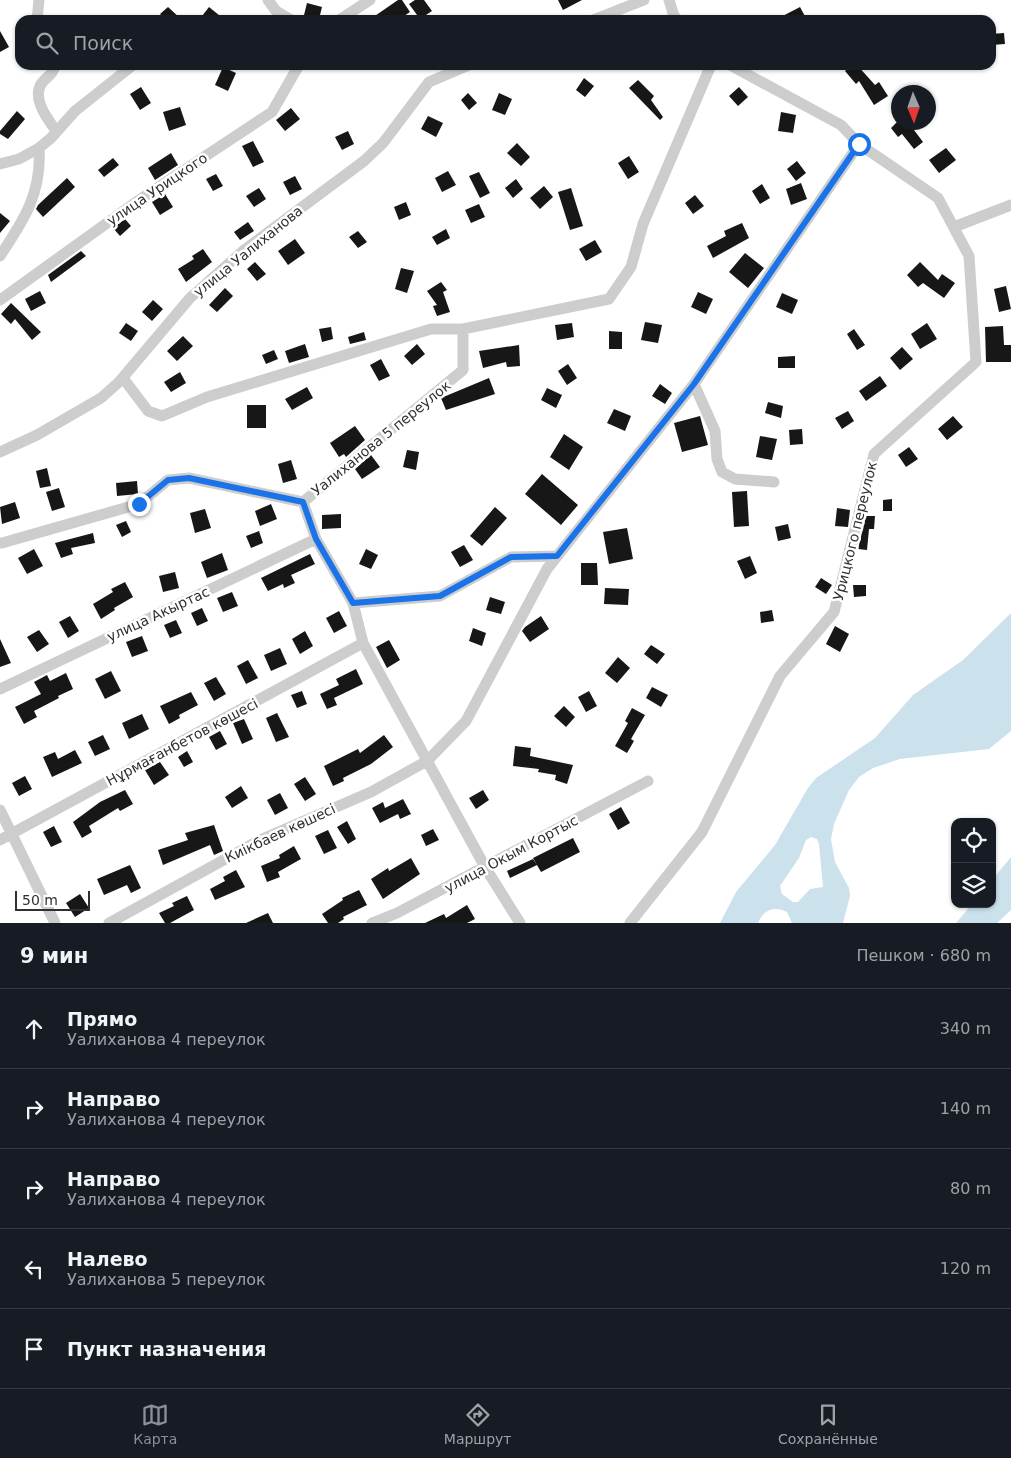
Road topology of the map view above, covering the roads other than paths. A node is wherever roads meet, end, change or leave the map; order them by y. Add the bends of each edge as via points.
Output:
1 (38, 0) edge
2 (268, 0) edge
3 (370, 0) edge
4 (644, 0) edge
5 (669, 0) edge
6 (37, 15) edge
7 (283, 15) edge
8 (347, 15) edge
9 (606, 15) edge
10 (674, 15) edge
11 (54, 70) edge
12 (127, 70) edge
13 (295, 70) edge
14 (457, 70) edge
15 (709, 70) edge
16 (739, 70) edge
17 (56, 131) junction
18 (859, 144) junction
19 (40, 148) junction
20 (0, 164) edge
21 (1011, 205) edge
22 (954, 227) junction
23 (0, 256) edge
24 (0, 300) edge
25 (463, 328) junction
26 (122, 378) junction
27 (694, 384) junction
28 (0, 452) edge
29 (774, 482) dead end
30 (303, 502) junction
31 (316, 539) junction
32 (2, 543) dead end
33 (557, 556) junction
34 (353, 603) junction
35 (363, 643) junction
36 (0, 689) edge
37 (427, 761) junction
38 (648, 781) dead end
39 (0, 810) edge
40 (11, 834) junction
41 (0, 840) edge
42 (484, 867) junction
43 (55, 923) edge
44 (109, 923) edge
45 (372, 923) edge
46 (520, 923) edge
47 (630, 923) edge

1 - 6 street
2 - 7 street
3 - 8 street
4 - 9 street
5 - 10 street
11 - 17 street via 41,85 39,104
12 - 17 street via 75,111
13 - 24 street, улица Урицкого via 272,112 139,200
14 - 26 street, улица Уалиханова via 429,82 383,143 243,251 190,298
15 - 25 street via 643,224 631,267 609,299
16 - 18 street via 841,125
17 - 19 street
18 - 22 street via 938,198
18 - 27 street, Киікбаев көшесі
19 - 20 street
19 - 23 street via 39,181 34,198
21 - 22 street
22 - 47 street, Урицкого переулок via 969,256 976,362 874,454 834,612 780,676 702,832
25 - 26 street via 431,329 207,397 162,416 148,411
25 - 30 street, Уалиханова 5 переулок via 464,370
26 - 28 street, улица Уалиханова via 101,398
27 - 29 street via 714,431 722,472 742,480
27 - 33 street, Киікбаев көшесі
30 - 31 street
30 - 32 street, Уалиханова 5 переулок via 189,478 168,480 139,504
31 - 34 street
31 - 36 street, улица Акыртас
33 - 34 street via 511,557 440,596
33 - 37 street, Киікбаев көшесі via 466,721
34 - 35 street
35 - 37 street
35 - 40 street, Нұрмағанбетов көшесі
37 - 42 street
37 - 44 street, Киікбаев көшесі via 371,792 260,840
38 - 42 street, улица Окым Кортыс
39 - 40 street
40 - 41 street, Нұрмағанбетов көшесі
40 - 43 street
42 - 45 street, улица Окым Кортыс via 398,913
42 - 46 street

